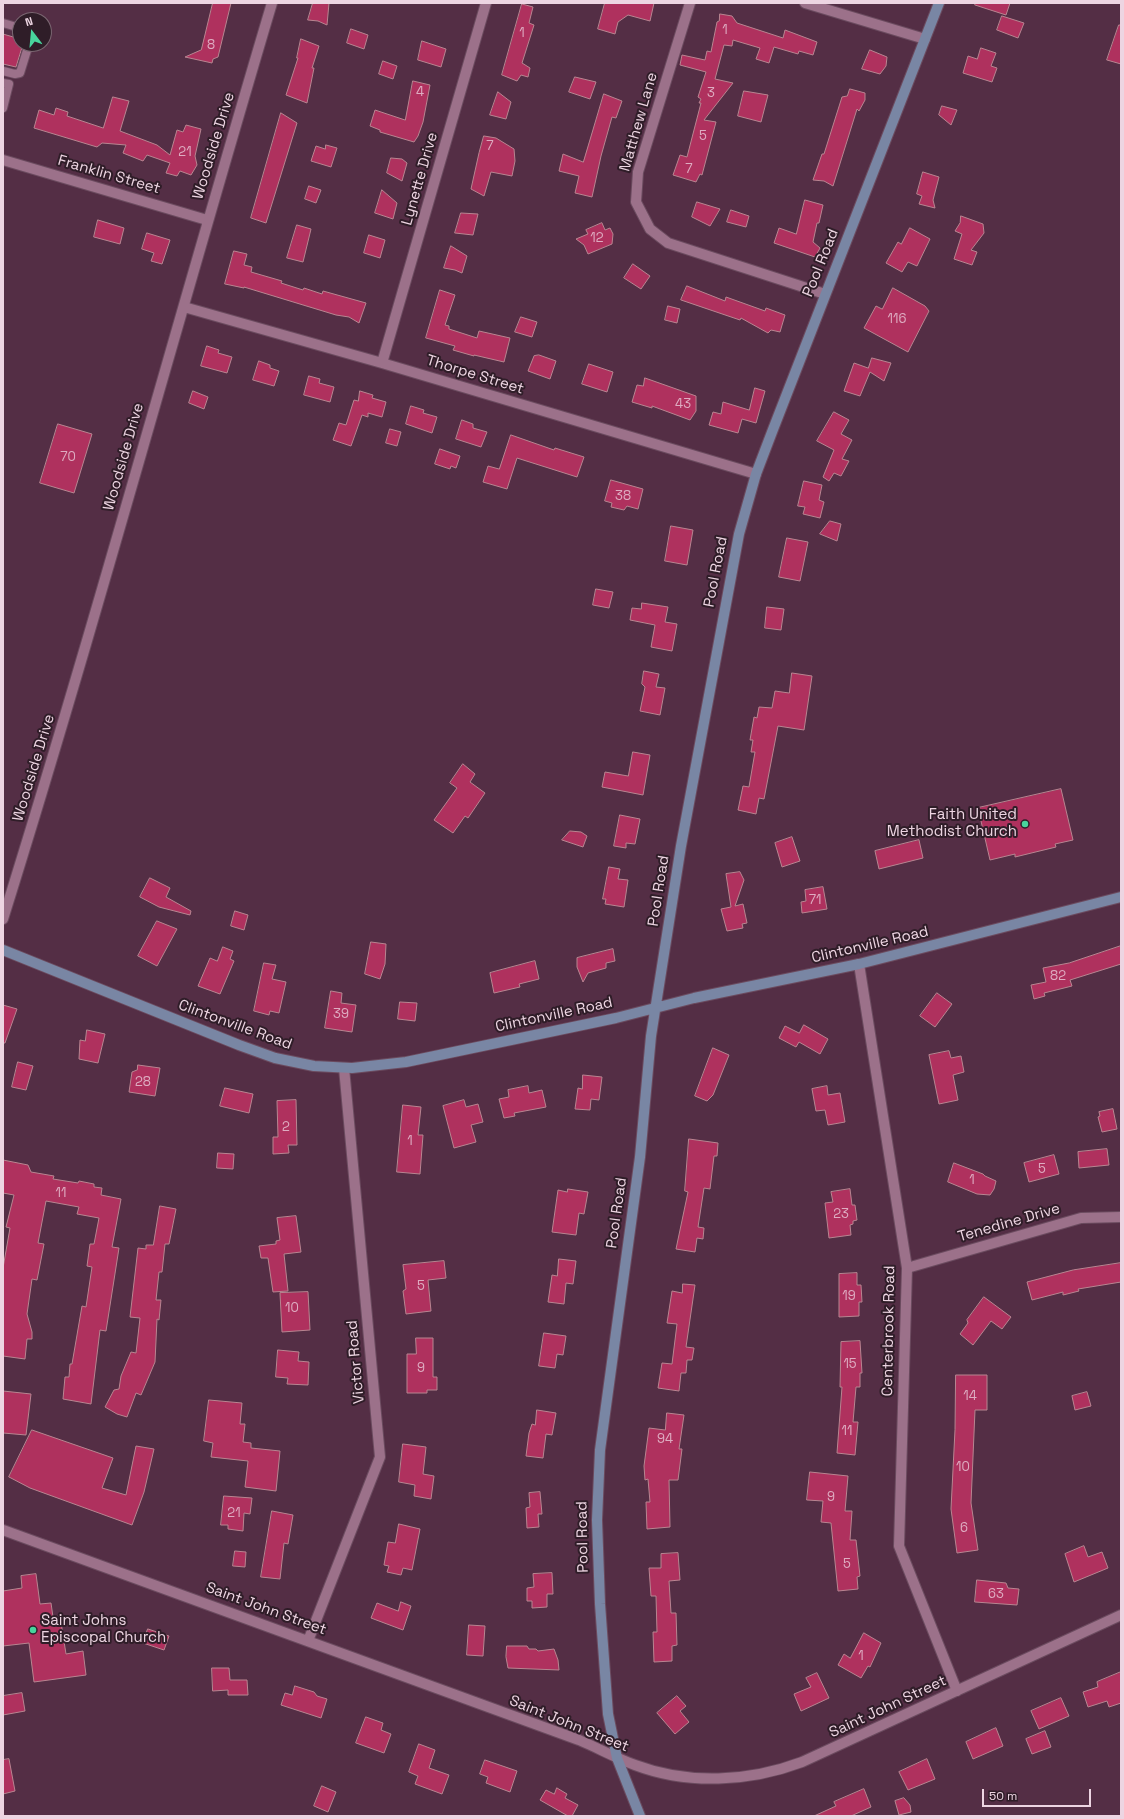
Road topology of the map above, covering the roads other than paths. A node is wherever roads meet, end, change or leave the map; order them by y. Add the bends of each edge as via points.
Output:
1 (272, 3) edge
2 (486, 3) edge
3 (690, 3) edge
4 (805, 3) edge
5 (939, 3) edge
6 (925, 39) junction
7 (26, 52) edge
8 (3, 71) edge
9 (6, 84) edge
10 (3, 108) edge
11 (3, 160) edge
12 (207, 220) junction
13 (825, 294) junction
14 (184, 307) junction
15 (382, 363) junction
16 (756, 474) junction
17 (1121, 897) edge
18 (3, 919) edge
19 (3, 950) edge
20 (859, 964) junction
21 (656, 1008) junction
22 (344, 1068) junction
23 (1121, 1217) edge
24 (907, 1268) junction
25 (3, 1530) edge
26 (1121, 1615) edge
27 (308, 1641) junction
28 (957, 1692) junction
29 (617, 1758) junction
30 (640, 1816) edge

1 - 12 street, Woodside Drive
2 - 15 street, Lynette Drive
3 - 13 street, Matthew Lane via 638,172 636,202 650,229 668,243
4 - 6 street
5 - 6 street, Pool Road
6 - 13 street, Pool Road
7 - 8 lane via 20,72 15,74
9 - 10 lane
11 - 12 street, Franklin Street
12 - 14 street, Woodside Drive
13 - 16 street, Pool Road
14 - 15 street, Thorpe Street
14 - 18 street, Woodside Drive via 55,752
15 - 16 street, Thorpe Street
16 - 21 street, Pool Road via 730,576 681,846
17 - 20 street, Clintonville Road
19 - 22 street, Clintonville Road via 259,1053 302,1064
20 - 21 street, Clintonville Road
20 - 24 street, Centerbrook Road
21 - 22 street, Clintonville Road via 414,1060
21 - 29 street, Pool Road via 650,1036 640,1157 609,1380 598,1482 597,1528 606,1693
22 - 27 street, Victor Road via 380,1456
23 - 24 street, Tenedine Drive via 1080,1218
24 - 28 street, Centerbrook Road via 899,1546
25 - 27 street, Saint John Street
26 - 28 street, Saint John Street
27 - 29 street, Saint John Street via 579,1740
28 - 29 street, Saint John Street via 813,1758 768,1773 724,1779 691,1777 644,1768
29 - 30 street, Pool Road

